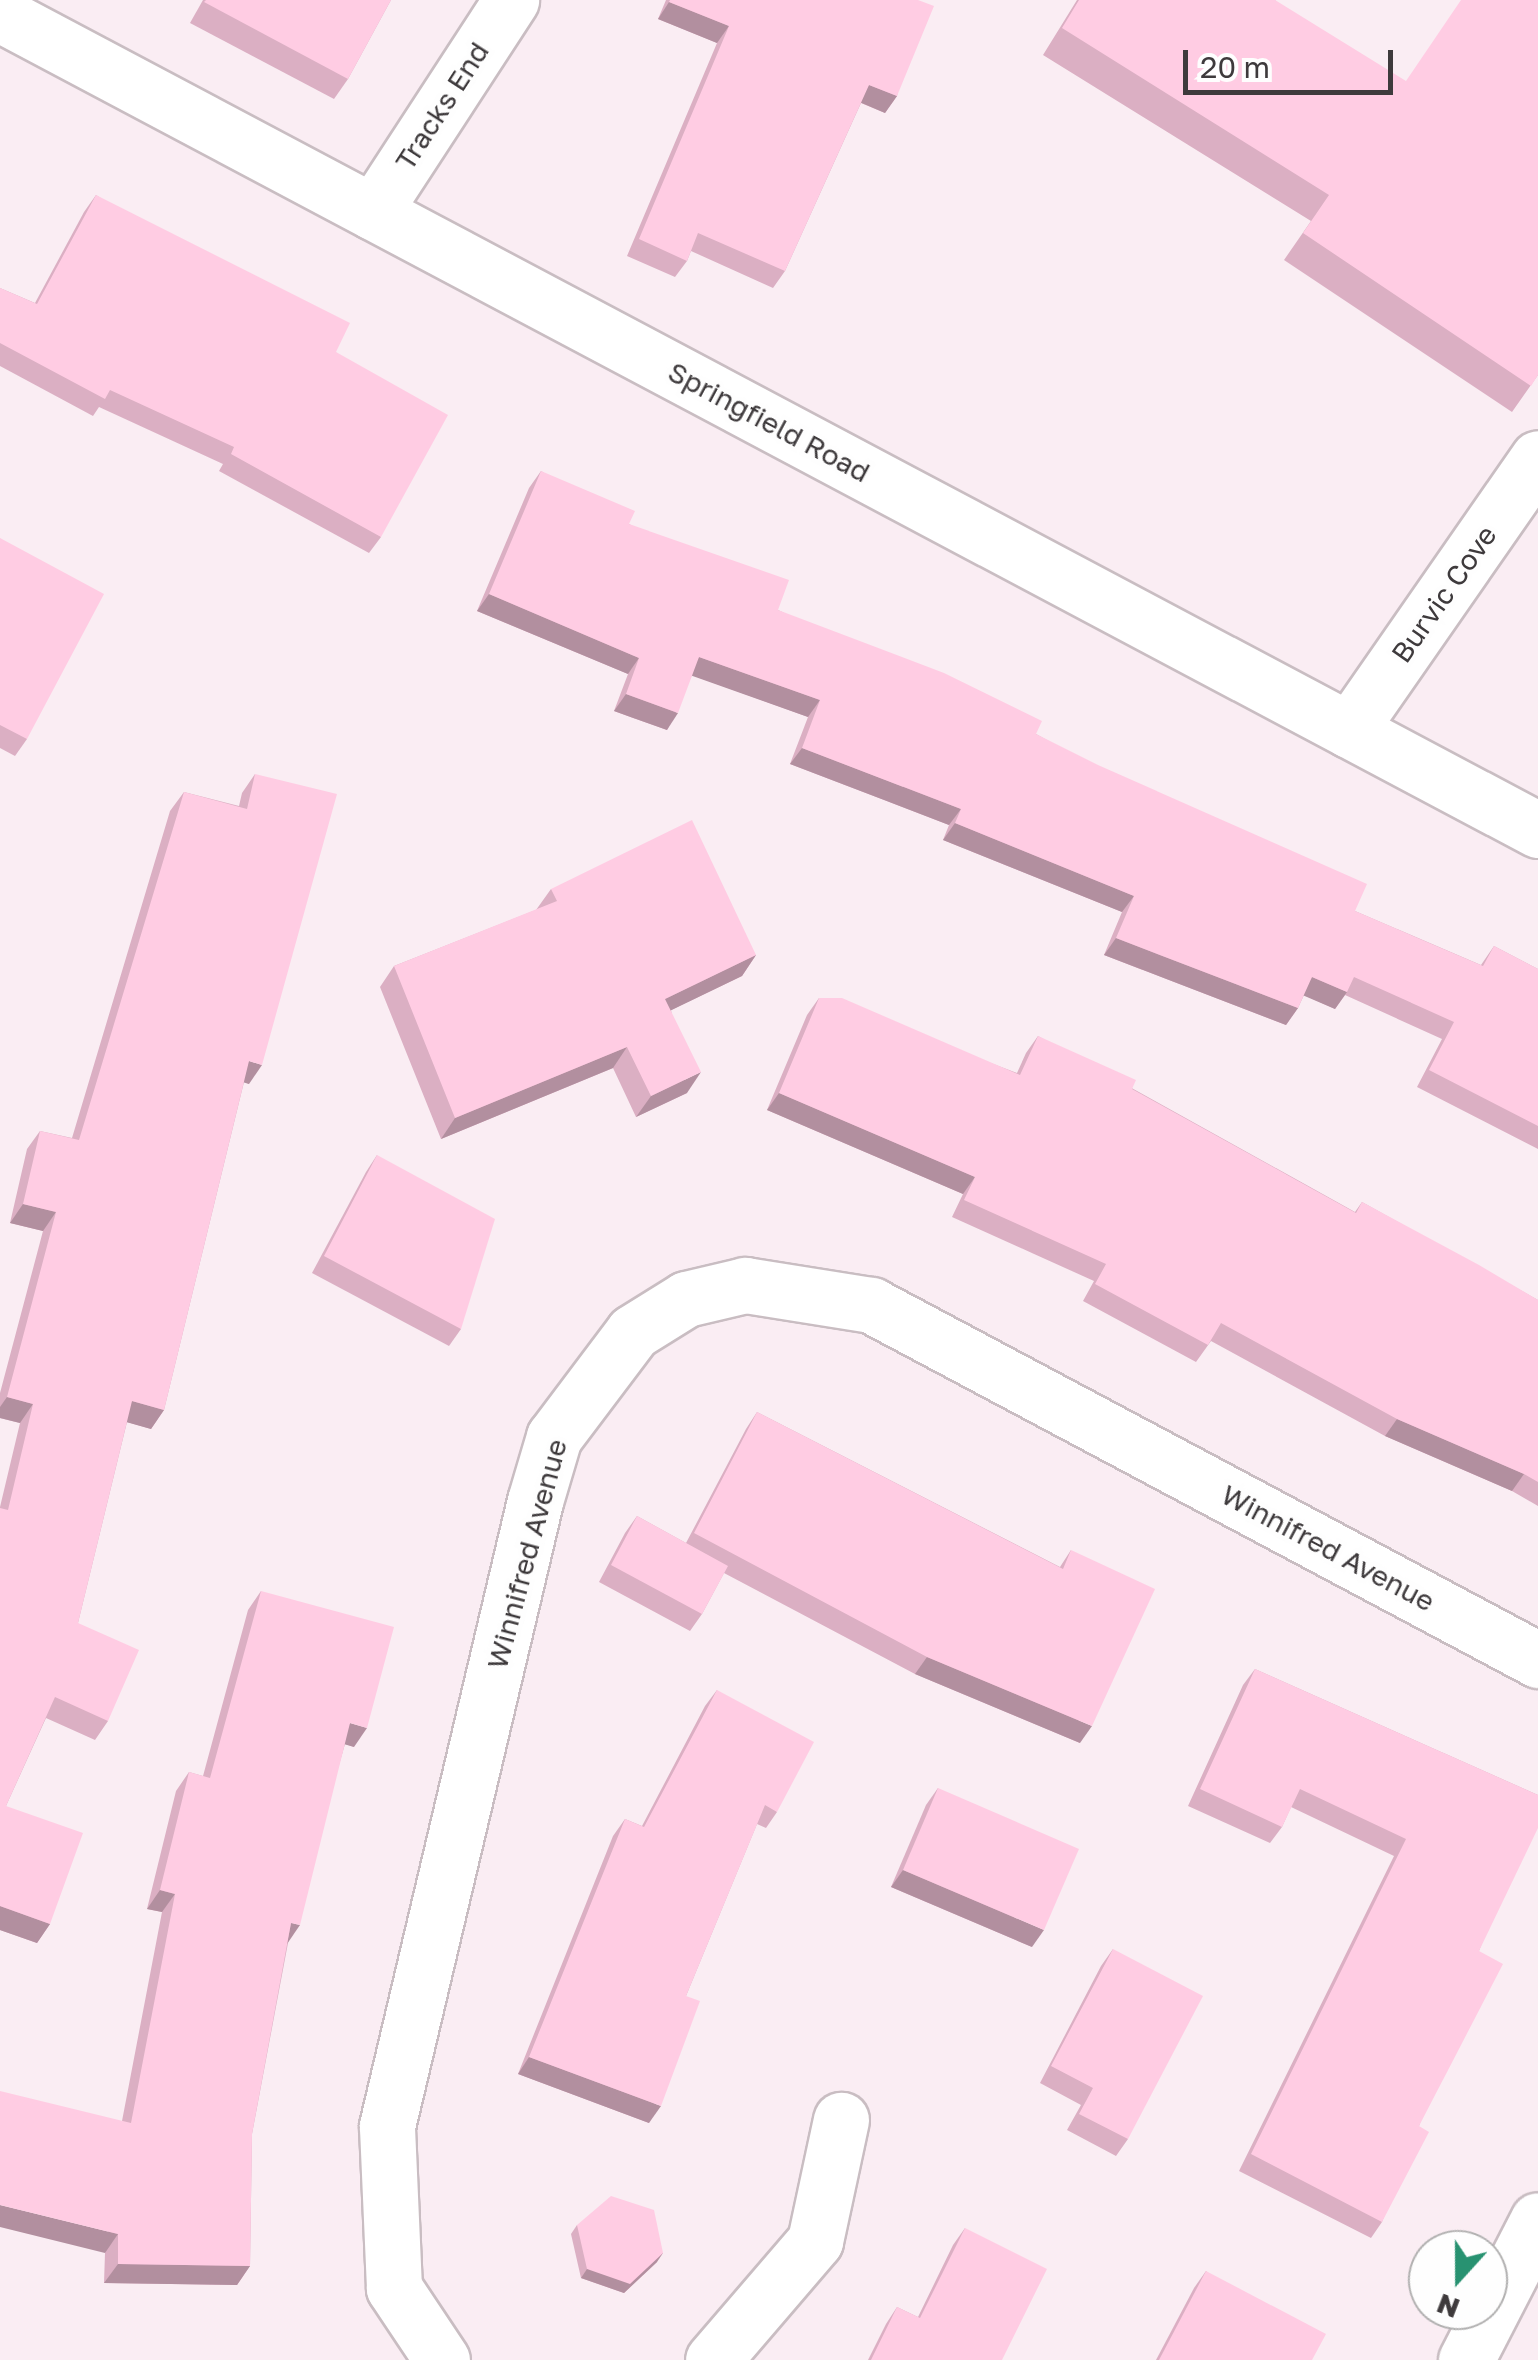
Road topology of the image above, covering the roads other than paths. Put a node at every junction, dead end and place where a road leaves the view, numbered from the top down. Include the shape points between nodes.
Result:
1 (511, 0) edge
2 (0, 14) edge
3 (373, 212) junction
4 (1538, 458) edge
5 (1349, 730) junction
6 (1538, 830) edge
7 (1538, 1660) edge
8 (840, 2120) dead end
9 (1538, 2220) edge
10 (442, 2360) edge
11 (713, 2360) edge
12 (1466, 2360) edge

1 - 3 street, Tracks End
2 - 3 street, Springfield Road
3 - 5 street, Springfield Road
4 - 5 street, Burvic Cove
5 - 6 street, Springfield Road
7 - 10 street, Winnifred Avenue via 871,1305 745,1285 686,1299 634,1332 554,1437 534,1501 387,2126 394,2288
8 - 11 street via 814,2241
9 - 12 street

